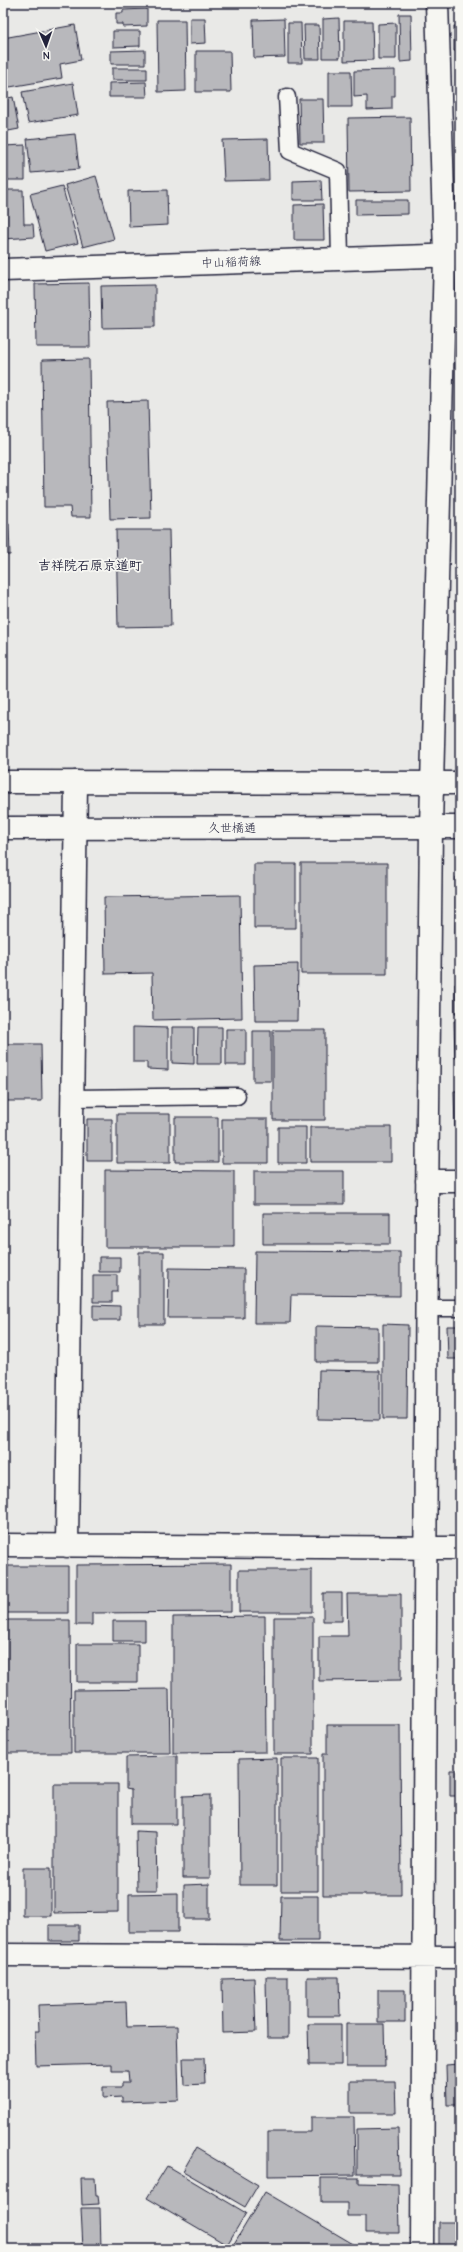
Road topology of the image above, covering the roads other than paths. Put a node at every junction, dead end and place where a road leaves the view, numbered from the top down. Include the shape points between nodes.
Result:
1 (437, 3) edge
2 (287, 97) dead end
3 (452, 255) edge
4 (340, 258) junction
5 (3, 270) edge
6 (3, 782) edge
7 (76, 782) junction
8 (433, 783) junction
9 (460, 783) edge
10 (431, 827) junction
11 (460, 827) edge
12 (3, 828) edge
13 (74, 828) junction
14 (238, 1096) dead end
15 (73, 1098) junction
16 (427, 1181) junction
17 (460, 1181) edge
18 (426, 1308) junction
19 (460, 1308) edge
20 (3, 1545) edge
21 (67, 1546) junction
22 (460, 1548) edge
23 (425, 1549) junction
24 (3, 1955) edge
25 (424, 1957) junction
26 (460, 1957) edge
27 (422, 2249) edge

1 - 3 street
2 - 4 lane via 290,151 338,171
3 - 4 street, 中山稲荷線
3 - 8 street
4 - 5 street, 中山稲荷線
6 - 7 street
7 - 8 street
7 - 13 street
8 - 9 street
8 - 10 street
10 - 11 street, 久世橋通
10 - 13 street, 久世橋通
10 - 16 street
12 - 13 street, 久世橋通
13 - 15 street
14 - 15 lane
15 - 21 street
16 - 17 street
16 - 18 street
18 - 19 lane
18 - 23 street
20 - 21 street
21 - 23 street
22 - 23 street
23 - 25 street
24 - 25 street
25 - 26 street
25 - 27 street

